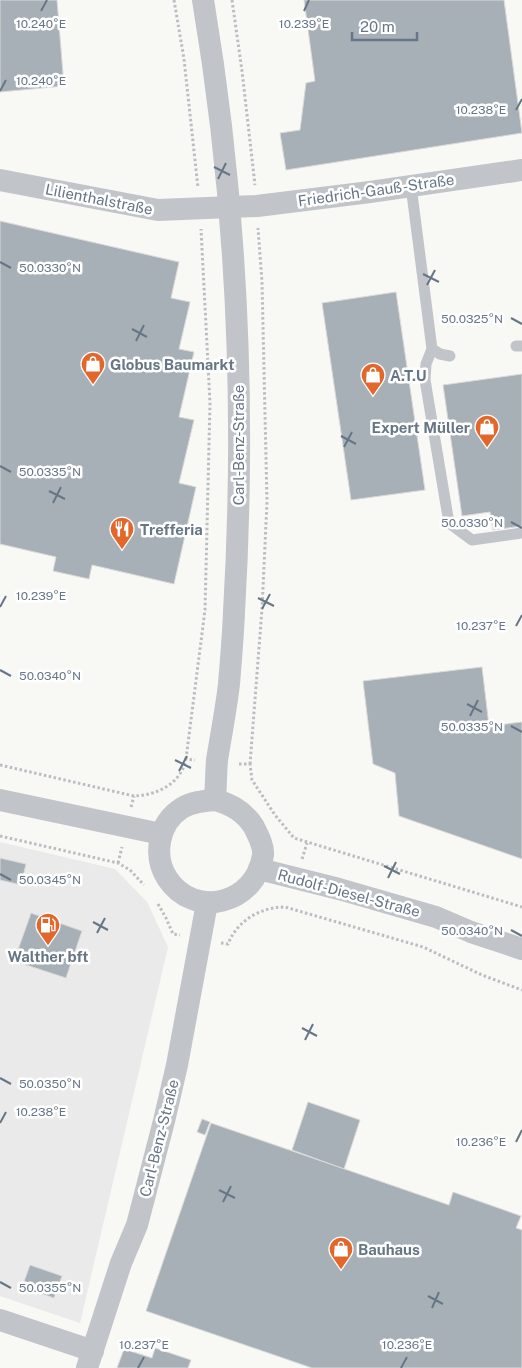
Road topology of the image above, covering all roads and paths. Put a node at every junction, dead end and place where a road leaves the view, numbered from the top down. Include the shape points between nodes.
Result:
1 (174, 0) edge
2 (203, 0) edge
3 (522, 170) edge
4 (0, 180) edge
5 (411, 186) junction
6 (229, 207) junction
7 (200, 209) junction
8 (432, 350) junction
9 (450, 356) dead end
10 (522, 533) edge
11 (186, 759) junction
12 (217, 762) junction
13 (0, 765) edge
14 (0, 800) edge
15 (215, 800) junction
16 (161, 834) junction
17 (0, 836) edge
18 (259, 869) junction
19 (146, 886) dead end
20 (157, 902) dead end
21 (207, 903) junction
22 (522, 908) edge
23 (201, 939) junction
24 (522, 949) edge
25 (522, 990) edge
26 (0, 1320) edge
27 (90, 1359) edge

1 - 7 path via 184,58
2 - 6 street, Carl-Benz-Straße via 216,76
3 - 5 street, Friedrich-Gauß-Straße
4 - 7 street, Lilienthalstraße via 158,210
5 - 6 street, Friedrich-Gauß-Straße
5 - 8 lane
6 - 7 street, Lilienthalstraße
6 - 12 street, Carl-Benz-Straße via 238,346 237,551 229,686
7 - 11 path via 210,403 205,610
8 - 9 lane
8 - 10 lane via 426,364 425,380 449,523 472,540
11 - 12 path
11 - 13 path via 184,770 176,780 149,795 134,796
12 - 15 street, Carl-Benz-Straße
12 - 22 path via 250,764 252,780 294,838
14 - 16 street
15 - 16 street via 182,808
15 - 18 street, Rudolf-Diesel-Straße via 230,804 249,818 263,854
16 - 21 street via 158,855 162,870 173,887 190,899
17 - 19 path via 118,862
18 - 21 street, Rudolf-Diesel-Straße via 247,887 235,896
18 - 24 street, Rudolf-Diesel-Straße via 436,917
20 - 23 path via 173,934
21 - 23 street, Carl-Benz-Straße
23 - 25 path via 228,944 232,934 252,915 266,909 285,907 423,947
23 - 27 street, Carl-Benz-Straße via 177,1065 137,1225 121,1263
26 - 27 street

